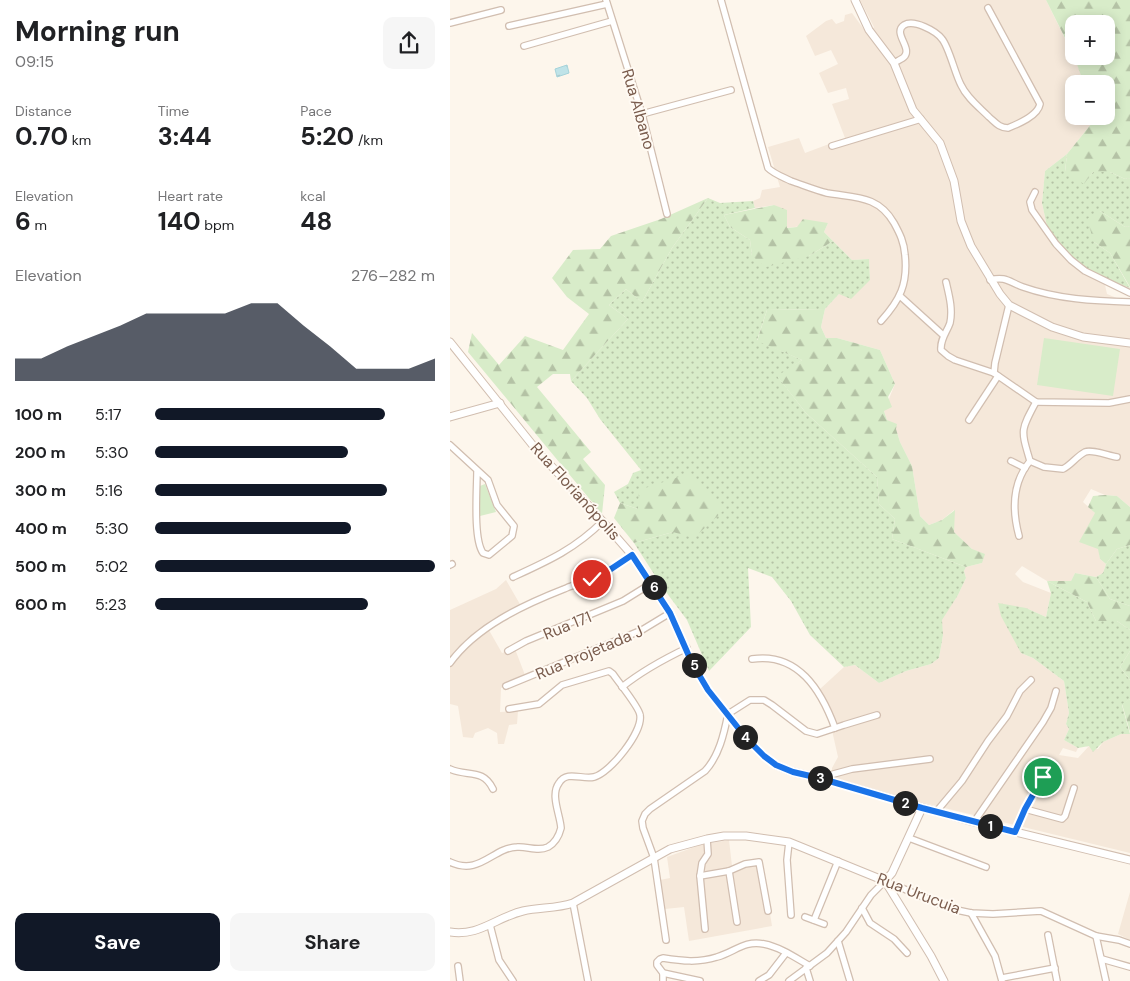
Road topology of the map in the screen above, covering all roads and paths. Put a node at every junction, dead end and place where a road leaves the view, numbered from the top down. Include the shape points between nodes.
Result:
1 (721, 0) edge
2 (855, 0) edge
3 (606, 2) edge
4 (988, 8) dead end
5 (500, 10) dead end
6 (612, 21) junction
7 (450, 23) edge
8 (509, 26) dead end
9 (524, 46) dead end
10 (894, 63) junction
11 (730, 90) dead end
12 (642, 114) junction
13 (921, 119) junction
14 (832, 146) dead end
15 (1035, 192) dead end
16 (667, 214) dead end
17 (990, 280) junction
18 (946, 282) dead end
19 (1130, 294) edge
20 (900, 296) junction
21 (1130, 302) edge
22 (1009, 305) junction
23 (881, 321) dead end
24 (944, 334) junction
25 (450, 342) edge
26 (1130, 343) edge
27 (996, 375) junction
28 (1130, 399) edge
29 (1036, 402) junction
30 (500, 403) junction
31 (450, 417) edge
32 (969, 420) dead end
33 (450, 445) edge
34 (1117, 457) dead end
35 (1011, 461) dead end
36 (1030, 461) junction
37 (1025, 468) junction
38 (478, 471) junction
39 (603, 521) junction
40 (1019, 536) dead end
41 (632, 555) junction
42 (513, 577) dead end
43 (652, 583) junction
44 (670, 613) junction
45 (687, 648) junction
46 (508, 651) dead end
47 (752, 659) dead end
48 (451, 661) edge
49 (1031, 680) dead end
50 (506, 686) dead end
51 (622, 687) junction
52 (1056, 691) dead end
53 (509, 709) dead end
54 (728, 714) junction
55 (877, 715) dead end
56 (835, 728) junction
57 (930, 759) dead end
58 (1052, 765) dead end
59 (450, 769) edge
60 (819, 778) junction
61 (1074, 788) dead end
62 (492, 789) dead end
63 (922, 808) junction
64 (1025, 809) junction
65 (936, 812) junction
66 (974, 822) junction
67 (1015, 832) junction
68 (909, 838) junction
69 (707, 839) junction
70 (789, 842) junction
71 (654, 858) junction
72 (1130, 860) edge
73 (838, 861) junction
74 (450, 862) edge
75 (986, 867) dead end
76 (729, 871) junction
77 (700, 876) junction
78 (885, 881) junction
79 (573, 903) junction
80 (862, 908) junction
81 (768, 911) dead end
82 (970, 913) junction
83 (790, 915) dead end
84 (805, 917) dead end
85 (814, 920) junction
86 (737, 922) dead end
87 (824, 924) dead end
88 (490, 925) junction
89 (705, 929) dead end
90 (450, 932) edge
91 (1048, 935) dead end
92 (1096, 936) junction
93 (666, 940) dead end
94 (838, 941) junction
95 (1130, 944) edge
96 (786, 953) junction
97 (907, 953) dead end
98 (1102, 960) junction
99 (458, 966) dead end
100 (1130, 966) edge
101 (808, 967) junction
102 (1055, 968) junction
103 (663, 972) junction
104 (1002, 980) edge
105 (460, 981) edge
106 (513, 981) edge
107 (588, 981) edge
108 (663, 981) edge
109 (700, 981) edge
110 (759, 981) edge
111 (789, 981) edge
112 (810, 981) edge
113 (850, 981) edge
114 (944, 981) edge
115 (1058, 981) edge
116 (1106, 981) edge

1 - 20 street via 768,168 810,188 859,197 881,206 904,242 906,261
2 - 10 street via 870,30
3 - 6 street, Rua Albano
3 - 8 street, Rua Albano
4 - 10 street via 1040,104 1037,112 1022,122 1008,128 998,125 966,94 946,44 923,26 904,25 900,34 906,54
5 - 7 street
6 - 9 street
6 - 12 street, Rua Albano
10 - 13 street via 908,102
11 - 12 street
12 - 16 street, Rua Albano
13 - 14 street
13 - 17 street via 940,143 954,181 962,221
15 - 19 street via 1030,202 1032,210 1063,253 1085,271
17 - 21 street via 1005,278 1046,294
17 - 22 street
18 - 24 street via 951,308 950,323
20 - 23 street
20 - 24 street
22 - 26 street via 1052,327 1083,337
22 - 27 street via 996,356
24 - 27 street via 941,346 944,353
25 - 30 street, Rua Florianópolis
27 - 29 street
27 - 32 street
28 - 29 street via 1109,403
29 - 36 street via 1023,428
30 - 31 street
30 - 39 street, Rua Florianópolis via 539,453
33 - 38 street
34 - 36 street via 1085,452 1063,469 1044,467
35 - 37 street
36 - 37 street
37 - 40 street via 1014,507
38 - 38 street via 480,548 483,554 489,555 512,536 514,526 497,505 488,480
39 - 41 street, Rua Florianópolis
39 - 42 street via 570,549
41 - 43 street, Rua Florianópolis
41 - 48 street via 592,579 563,589 501,619 476,634
43 - 44 street, Rua Florianópolis
43 - 46 street, Rua 171 via 623,601
44 - 45 street, Rua Florianópolis
44 - 50 street, Rua Projetada J via 642,630
45 - 51 street
45 - 54 street, Rua Florianópolis via 708,690
47 - 56 street via 774,659 791,665 804,675 820,695
49 - 65 street via 1020,691 1007,716
51 - 53 street via 613,674 605,671 562,686 539,704
51 - 74 street via 638,710 638,730 632,742 601,775 586,778 568,776 560,780 556,792 560,833 554,842 540,849 510,848 475,865 461,866
52 - 66 street via 1043,722
54 - 56 street via 750,700 758,699 772,705 812,734
54 - 60 street, Rua Florianópolis via 747,739 776,765
54 - 71 street via 712,764 645,814 643,828
55 - 56 street
57 - 60 street via 852,769
58 - 64 street
59 - 62 street via 482,776
60 - 63 street, Rua Florianópolis
61 - 64 street via 1062,819
63 - 65 street, Rua Florianópolis
63 - 68 street
64 - 67 street
65 - 66 street, Rua Florianópolis
66 - 67 street, Rua Florianópolis
67 - 72 street, Rua Florianópolis
68 - 75 street
68 - 78 street
69 - 70 street, Rua Urucuia via 746,836
69 - 71 street, Rua Urucuia via 670,849
69 - 77 street via 708,854 702,863
70 - 73 street, Rua Urucuia
70 - 83 street
71 - 79 street, Rua Urucuia
71 - 93 street
73 - 78 street, Rua Urucuia
73 - 85 street
76 - 77 street
76 - 81 street via 745,864 759,863
76 - 86 street
77 - 89 street
78 - 80 street
78 - 82 street, Rua Urucuia via 952,909
78 - 114 street
79 - 88 street, Rua Urucuia via 560,908 525,910
79 - 107 street
80 - 94 street
80 - 97 street via 870,923 894,939
82 - 92 street, Rua Urucuia via 1041,910
82 - 104 street via 995,956
84 - 85 street
85 - 87 street
88 - 90 street, Rua Urucuia via 470,932
88 - 106 street via 499,960
91 - 102 street
92 - 95 street, Rua Urucuia
92 - 98 street
94 - 101 street via 820,960
94 - 113 street
96 - 101 street
96 - 103 street via 764,944 746,944 700,961 660,958 657,965
96 - 110 street via 769,975
98 - 100 street
98 - 116 street
99 - 105 street
101 - 111 street
101 - 112 street
102 - 104 street
102 - 115 street
103 - 108 street
103 - 109 street

